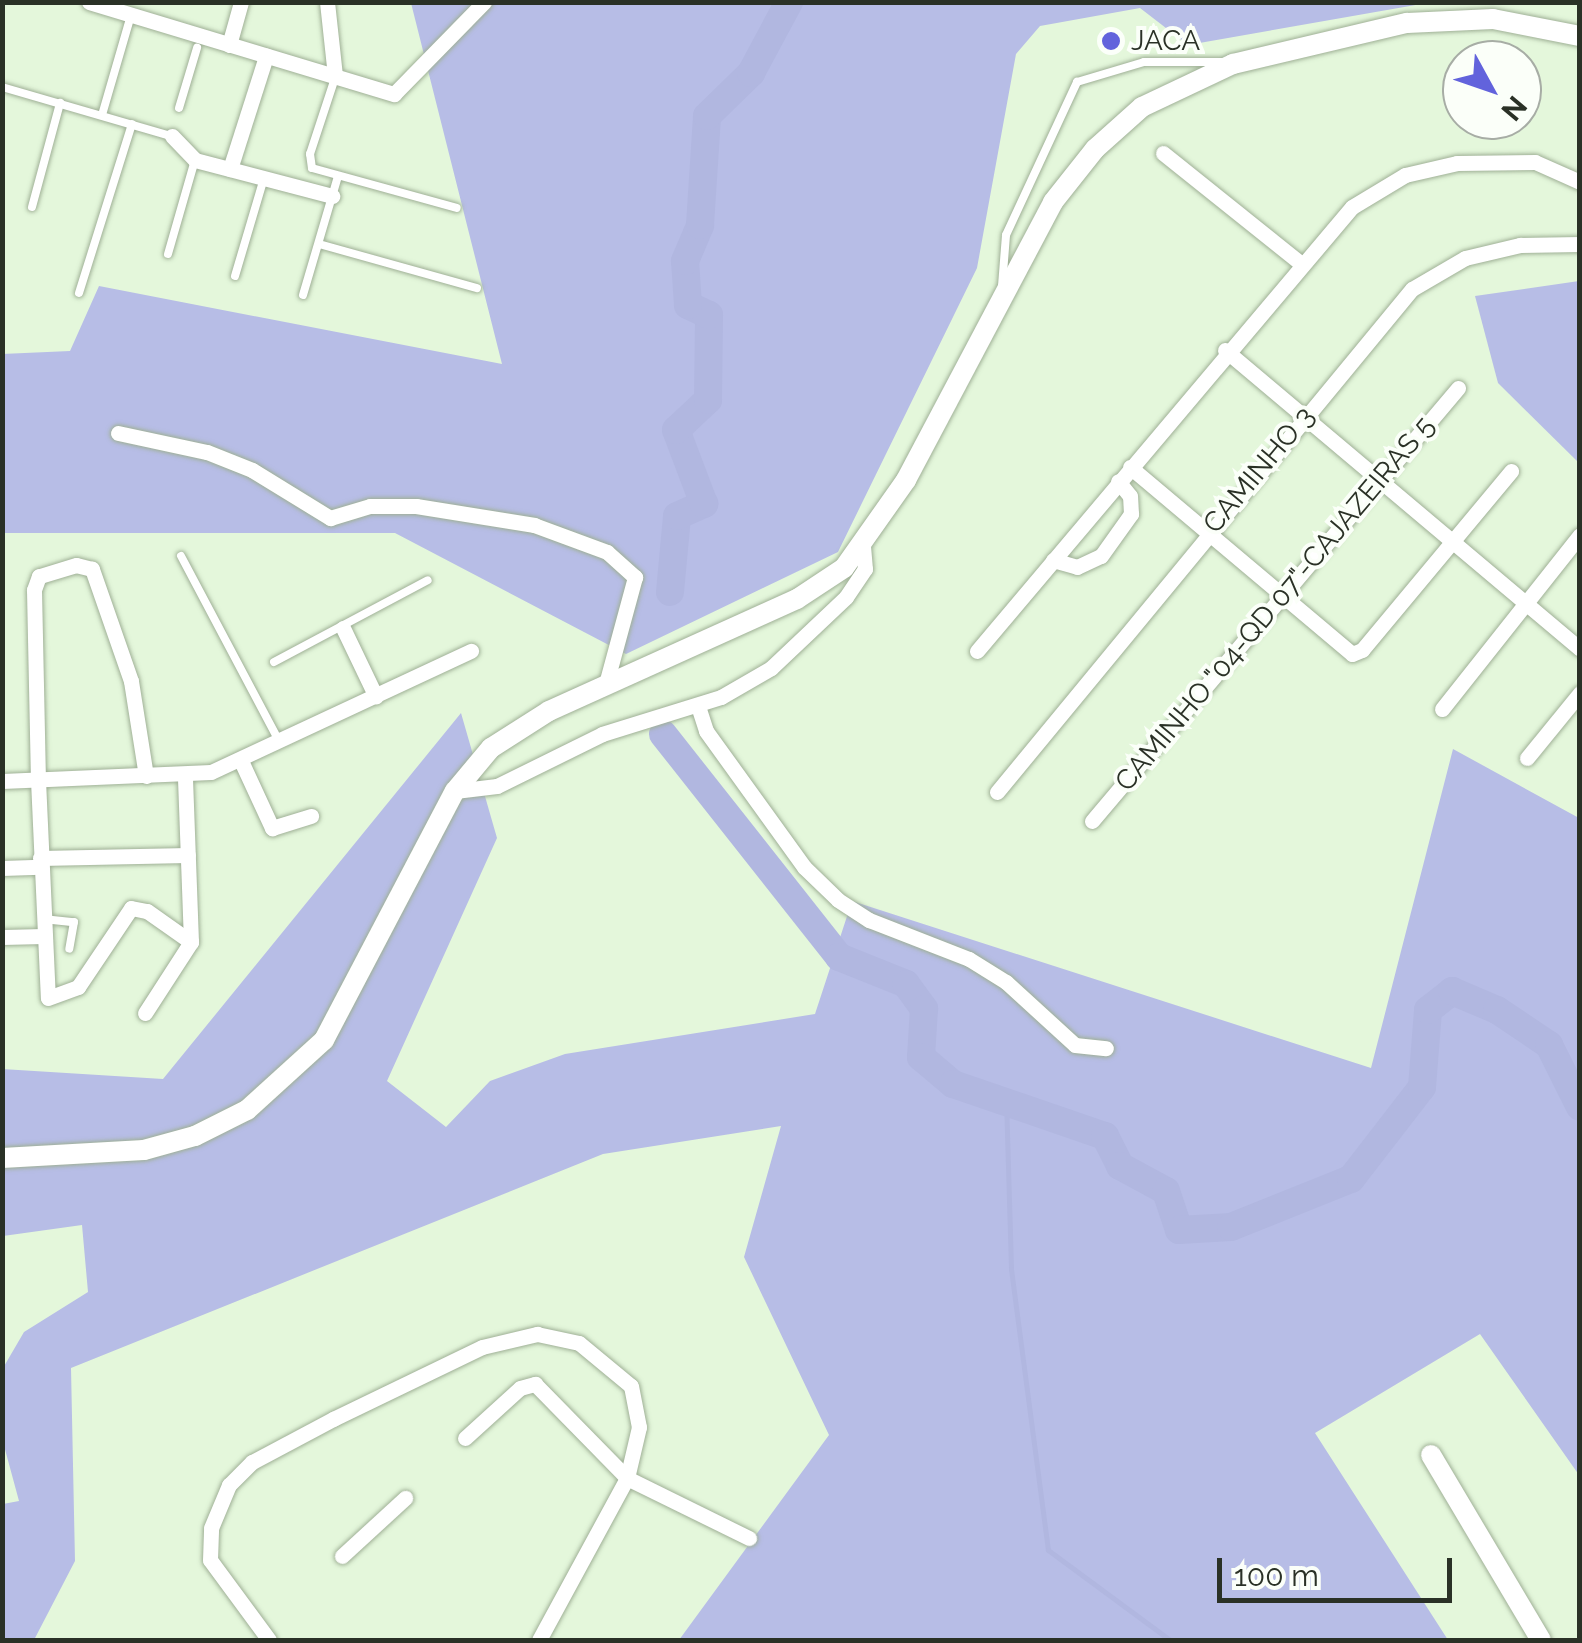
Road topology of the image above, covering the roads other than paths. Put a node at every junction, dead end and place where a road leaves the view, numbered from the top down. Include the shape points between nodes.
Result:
1 (89, 2) edge
2 (241, 2) edge
3 (327, 2) edge
4 (484, 2) edge
5 (131, 15) junction
6 (1580, 36) edge
7 (199, 42) junction
8 (229, 45) junction
9 (266, 56) junction
10 (1232, 64) junction
11 (335, 76) junction
12 (2, 87) edge
13 (60, 103) junction
14 (179, 108) dead end
15 (102, 115) junction
16 (132, 124) junction
17 (172, 136) joint
18 (1163, 152) dead end
19 (195, 160) junction
20 (230, 169) junction
21 (338, 176) junction
22 (264, 178) junction
23 (1578, 180) edge
24 (332, 196) junction
25 (32, 207) dead end
26 (457, 208) dead end
27 (319, 244) junction
28 (1580, 244) edge
29 (168, 254) dead end
30 (1298, 262) junction
31 (234, 276) dead end
32 (477, 288) dead end
33 (1002, 290) junction
34 (79, 294) dead end
35 (303, 295) dead end
36 (1226, 350) junction
37 (1458, 388) dead end
38 (1303, 418) junction
39 (118, 433) dead end
40 (1130, 467) junction
41 (1512, 472) dead end
42 (1118, 481) junction
43 (1380, 482) junction
44 (1207, 533) junction
45 (1580, 535) edge
46 (1452, 542) junction
47 (863, 547) junction
48 (182, 556) dead end
49 (1053, 560) junction
50 (428, 580) dead end
51 (1282, 596) junction
52 (1526, 604) junction
53 (343, 628) junction
54 (1580, 649) edge
55 (977, 650) dead end
56 (471, 651) dead end
57 (274, 662) dead end
58 (606, 684) junction
59 (1580, 692) edge
60 (376, 696) junction
61 (698, 706) junction
62 (1442, 708) dead end
63 (281, 745) junction
64 (1527, 758) dead end
65 (242, 763) junction
66 (146, 776) junction
67 (185, 776) junction
68 (38, 780) junction
69 (2, 781) edge
70 (455, 791) junction
71 (996, 792) dead end
72 (310, 816) dead end
73 (1092, 820) dead end
74 (188, 855) junction
75 (40, 862) junction
76 (2, 868) edge
77 (43, 928) junction
78 (2, 937) edge
79 (191, 942) junction
80 (69, 949) dead end
81 (146, 1013) dead end
82 (1106, 1048) dead end
83 (2, 1158) edge
84 (465, 1438) dead end
85 (1431, 1454) dead end
86 (627, 1478) junction
87 (405, 1498) dead end
88 (749, 1538) dead end
89 (342, 1556) dead end
90 (269, 1640) edge
91 (538, 1640) edge
92 (1541, 1640) edge

1 - 5 street
2 - 8 street
3 - 11 street
4 - 11 street via 397,92
5 - 7 street
5 - 15 lane
6 - 10 main road via 1492,19 1407,23
7 - 8 street
7 - 14 lane
8 - 9 street
9 - 11 street
9 - 20 street
10 - 33 main road via 1170,90 1119,124 1053,202
10 - 33 lane via 1170,58 1109,68 1076,82 1006,235
11 - 21 lane via 309,162
12 - 13 lane
13 - 15 lane
13 - 25 lane
15 - 16 lane
16 - 17 lane
16 - 34 lane
17 - 19 street
18 - 30 street
19 - 20 street
19 - 29 lane
20 - 22 street
21 - 24 lane
21 - 26 lane
22 - 24 street
22 - 31 lane
23 - 30 street via 1512,159 1405,175 1352,207
24 - 27 lane
27 - 32 lane
27 - 35 lane
28 - 38 street, CAMINHO 3 via 1520,245 1440,268 1412,290
30 - 36 street
33 - 47 main road via 906,480
36 - 38 street
36 - 40 street
37 - 43 street, CAMINHO "04-QD 07"-CAJAZEIRAS 5
38 - 43 street
38 - 44 street, CAMINHO 3
39 - 58 street via 252,470 330,518 370,506 416,506 534,525 607,552 634,577
40 - 42 street
40 - 44 street
41 - 46 street
42 - 49 street
42 - 49 street via 1132,505 1118,535 1086,566
43 - 46 street
43 - 51 street, CAMINHO "04-QD 07"-CAJAZEIRAS 5
44 - 51 street
44 - 71 street, CAMINHO 3
45 - 52 street
46 - 51 street via 1352,654
46 - 52 street
47 - 58 main road via 797,600
47 - 61 street via 865,570 817,629 770,668
48 - 63 lane
49 - 55 street
50 - 53 lane
51 - 73 street, CAMINHO "04-QD 07"-CAJAZEIRAS 5
52 - 54 street
52 - 62 street
53 - 57 lane
53 - 60 street
56 - 60 street
58 - 70 main road via 515,730
59 - 64 street
60 - 63 street
61 - 70 street via 602,734 497,786
61 - 82 street via 706,732 828,891 869,920 969,958 1075,1045
63 - 65 street
65 - 67 street
65 - 72 street via 272,828
66 - 67 street
66 - 68 street
66 - 68 street via 131,680 92,568 85,564 44,574 34,590
67 - 74 street
68 - 69 street
68 - 75 street
70 - 83 main road via 334,1025 266,1095 170,1144 112,1155
74 - 75 street
74 - 79 street
75 - 76 street
75 - 77 street
77 - 78 street
77 - 79 street via 45,993 53,997 78,987 132,908 146,910
77 - 80 lane via 74,922
79 - 81 street
84 - 86 street via 520,1388 535,1384
85 - 92 main road
86 - 88 street
86 - 90 street via 639,1427 631,1386 578,1344 551,1335 482,1347 252,1462 228,1486 214,1515 210,1560
86 - 91 street
87 - 89 street

